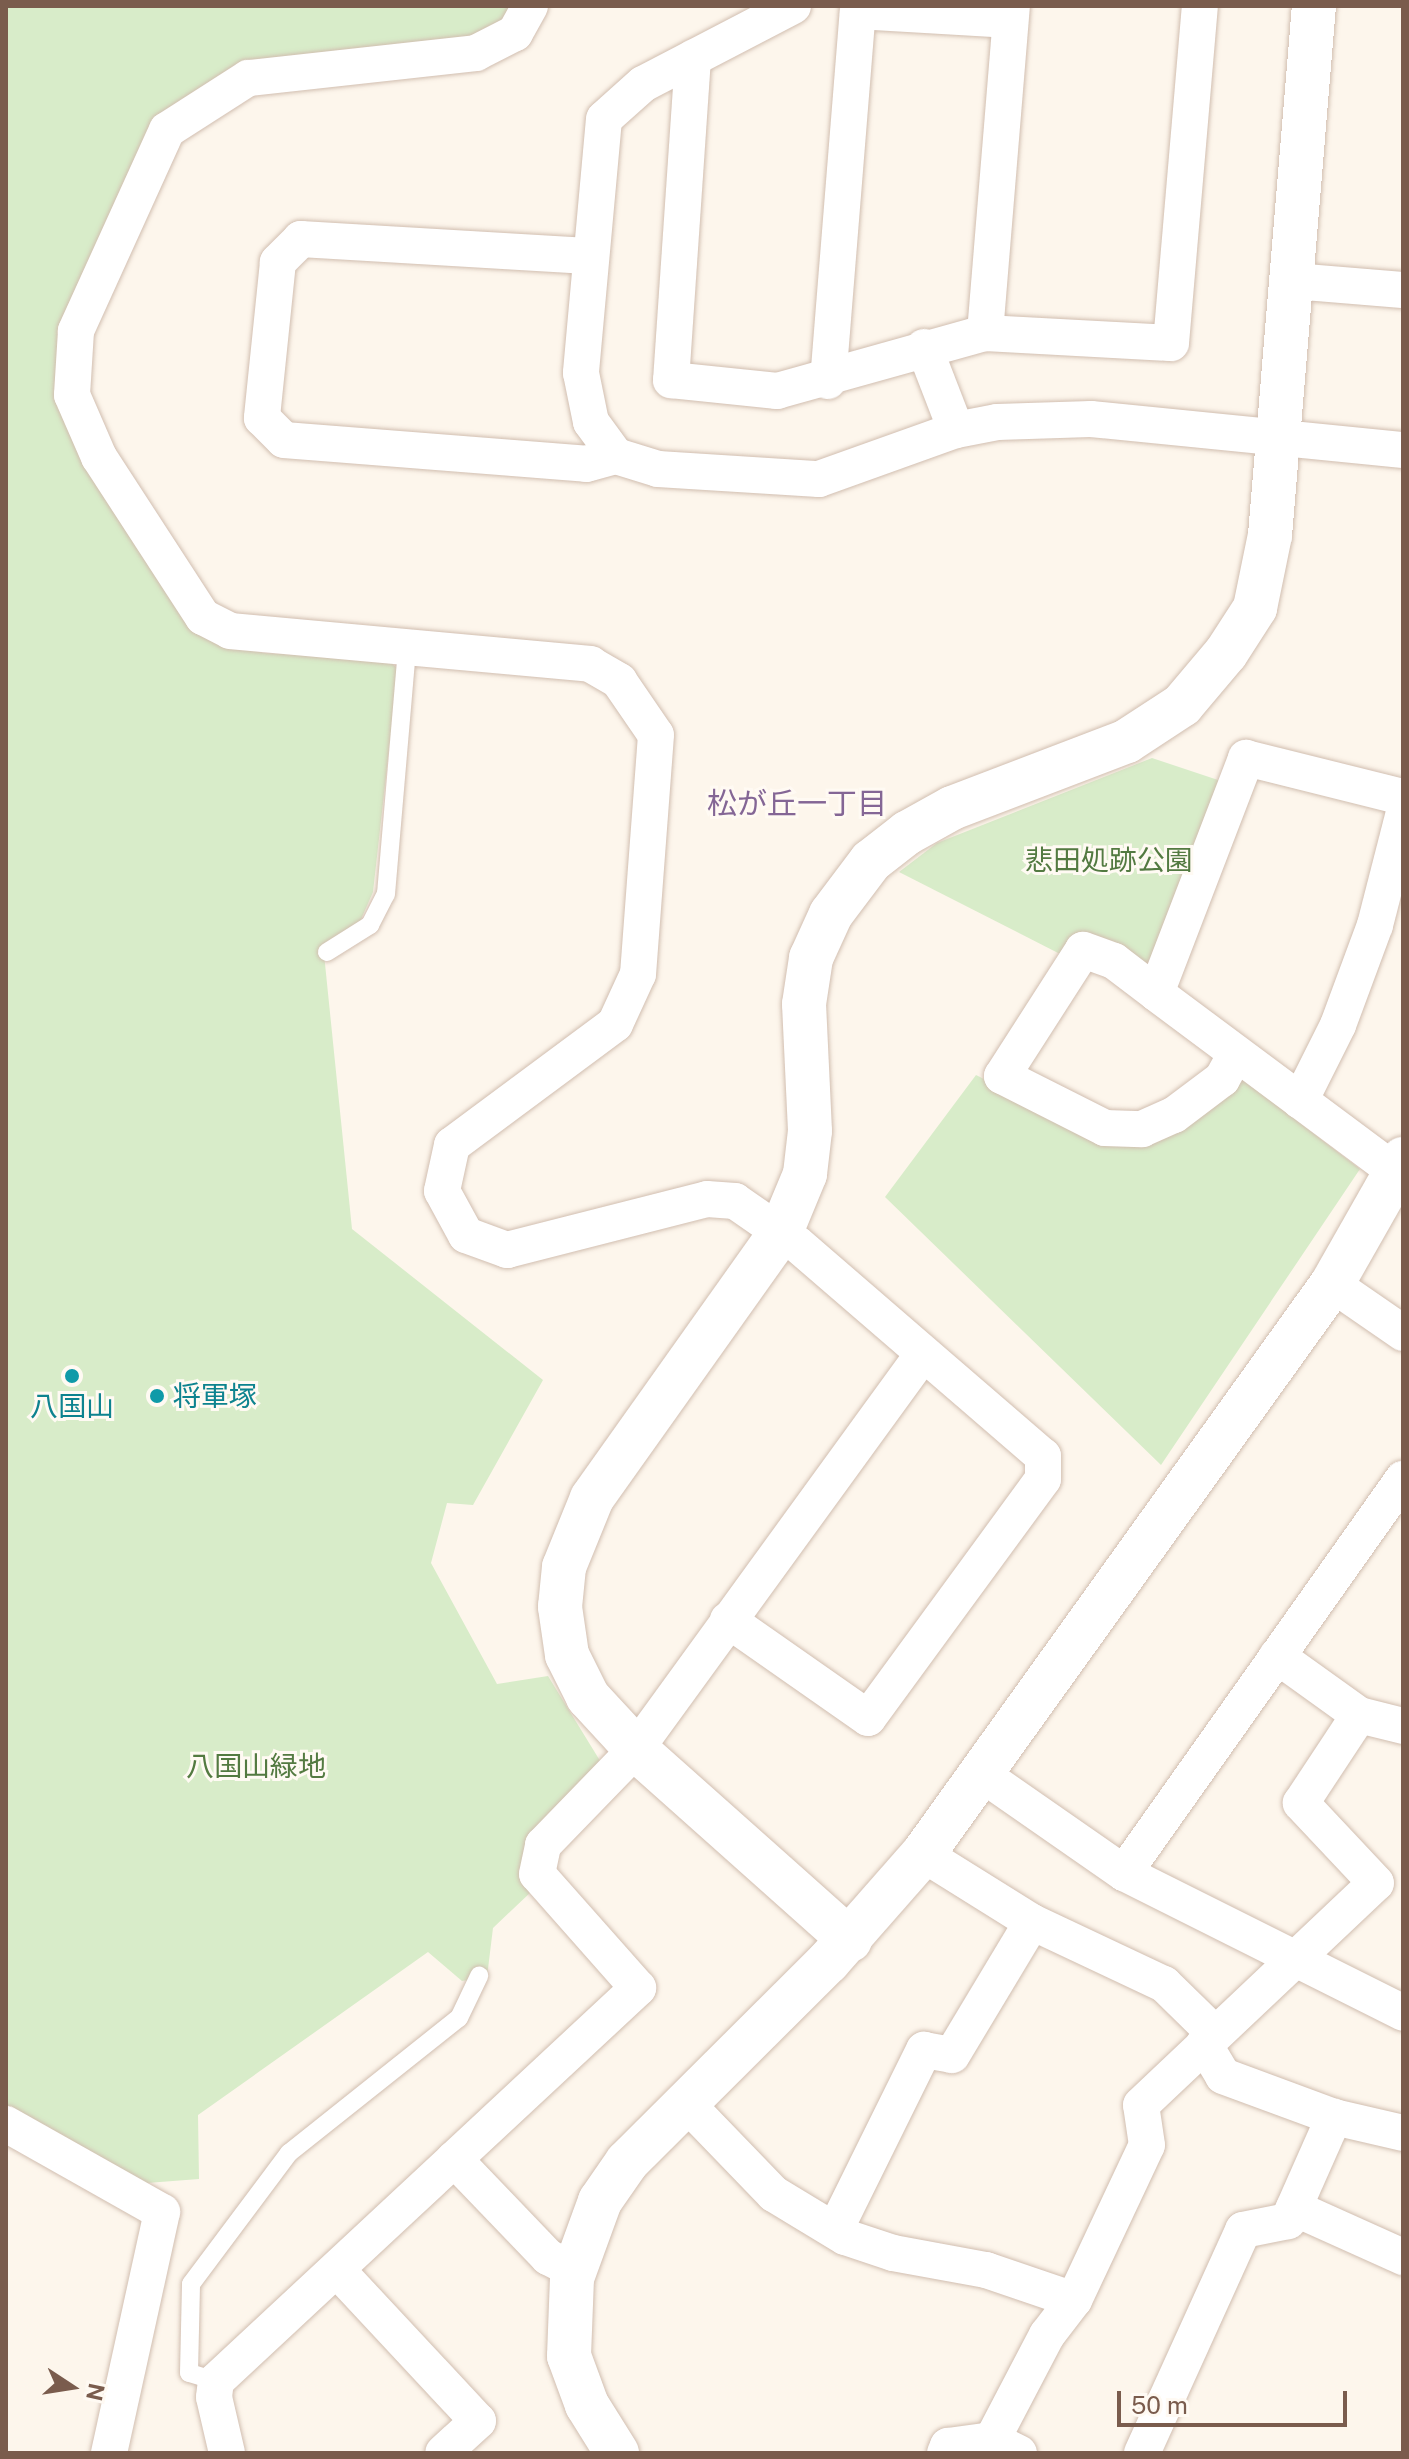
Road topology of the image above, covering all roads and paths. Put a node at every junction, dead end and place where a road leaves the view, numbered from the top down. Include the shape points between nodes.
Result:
1 (530, 6) edge
2 (793, 6) edge
3 (1200, 6) edge
4 (1314, 6) edge
5 (1011, 13) edge
6 (693, 58) junction
7 (588, 256) junction
8 (1293, 281) junction
9 (1403, 290) edge
10 (985, 333) junction
11 (924, 347) junction
12 (828, 381) junction
13 (956, 430) junction
14 (1278, 438) junction
15 (1403, 450) edge
16 (616, 456) junction
17 (407, 647) junction
18 (1403, 797) edge
19 (1403, 816) edge
20 (327, 952) dead end
21 (1156, 993) junction
22 (1235, 1056) junction
23 (1300, 1101) junction
24 (1400, 1166) edge
25 (781, 1232) junction
26 (1332, 1284) junction
27 (1403, 1333) edge
28 (922, 1355) junction
29 (1403, 1479) edge
30 (728, 1620) junction
31 (1277, 1656) junction
32 (1359, 1715) junction
33 (1403, 1726) edge
34 (636, 1749) junction
35 (983, 1775) junction
36 (923, 1854) junction
37 (1124, 1873) junction
38 (1032, 1922) junction
39 (850, 1940) junction
40 (1293, 1960) junction
41 (479, 1976) dead end
42 (1403, 2013) edge
43 (1210, 2039) junction
44 (687, 2104) junction
45 (1334, 2117) junction
46 (6, 2124) edge
47 (1403, 2133) edge
48 (454, 2159) junction
49 (1294, 2208) junction
50 (836, 2228) junction
51 (1403, 2257) edge
52 (338, 2271) junction
53 (575, 2271) junction
54 (1074, 2300) junction
55 (216, 2381) junction
56 (1005, 2447) edge
57 (109, 2453) edge
58 (227, 2453) edge
59 (443, 2453) edge
60 (617, 2453) edge
61 (945, 2453) edge
62 (1142, 2453) edge

1 - 17 street via 515,33 476,53 248,78 167,130 76,331 72,395 99,457 203,617 230,631
2 - 6 street
3 - 10 street via 1171,343
4 - 8 street
5 - 10 street
5 - 12 street via 858,11
6 - 7 street via 643,84 604,119
6 - 12 street via 671,380 777,391
7 - 16 street via 581,373 591,422
7 - 16 street via 301,239 278,262 262,418 284,440 586,464
8 - 9 street
8 - 14 street
10 - 11 street
11 - 12 street
11 - 13 street
13 - 14 street via 997,422 1091,419
13 - 16 street via 819,479 658,469
14 - 15 street
14 - 25 street via 1270,535 1255,608 1182,705 1127,741 952,808 907,833 871,861 831,914 811,958 804,1004 810,1131 805,1174
17 - 20 lane via 386,894 370,925
17 - 25 street via 590,664 619,681 656,735 638,974 615,1024 452,1145 442,1191 466,1235 507,1250 707,1199 735,1201
18 - 21 street via 1246,758
19 - 23 street via 1375,925 1338,1025
21 - 22 street
21 - 22 street via 1114,961 1083,950 1002,1076 1105,1128 1142,1129 1174,1115 1222,1079
22 - 23 street
23 - 24 street
24 - 26 street
25 - 28 street
25 - 34 street via 592,1498 564,1567 560,1607 567,1655 588,1697
26 - 27 street
26 - 35 street
28 - 30 street
28 - 30 street via 1043,1456 1043,1479 868,1718
29 - 31 street
30 - 34 street
31 - 32 street
31 - 37 street
32 - 33 street
32 - 40 street via 1301,1803 1376,1883
34 - 39 street
34 - 48 street via 543,1845 537,1874 638,1988
35 - 36 street
35 - 37 street
36 - 38 street
36 - 39 street
37 - 40 street
38 - 43 street via 1164,1984
38 - 50 street via 952,2055 924,2050
39 - 44 street
40 - 42 street
40 - 43 street
41 - 55 lane via 459,2018 289,2153 191,2284 189,2373
43 - 45 street via 1223,2076
43 - 54 street via 1141,2105 1147,2145
44 - 50 street via 774,2194
44 - 53 street via 627,2162 600,2201
45 - 47 street
45 - 49 street
46 - 57 street via 162,2212
48 - 52 street
48 - 53 street via 548,2257
49 - 51 street
49 - 62 street via 1288,2221 1243,2230
50 - 54 street via 845,2237 893,2253 986,2270
52 - 55 street
52 - 59 street via 478,2421
53 - 60 street via 569,2356 587,2405
54 - 56 street via 1047,2335
55 - 58 street via 214,2397
56 - 61 street via 948,2446

